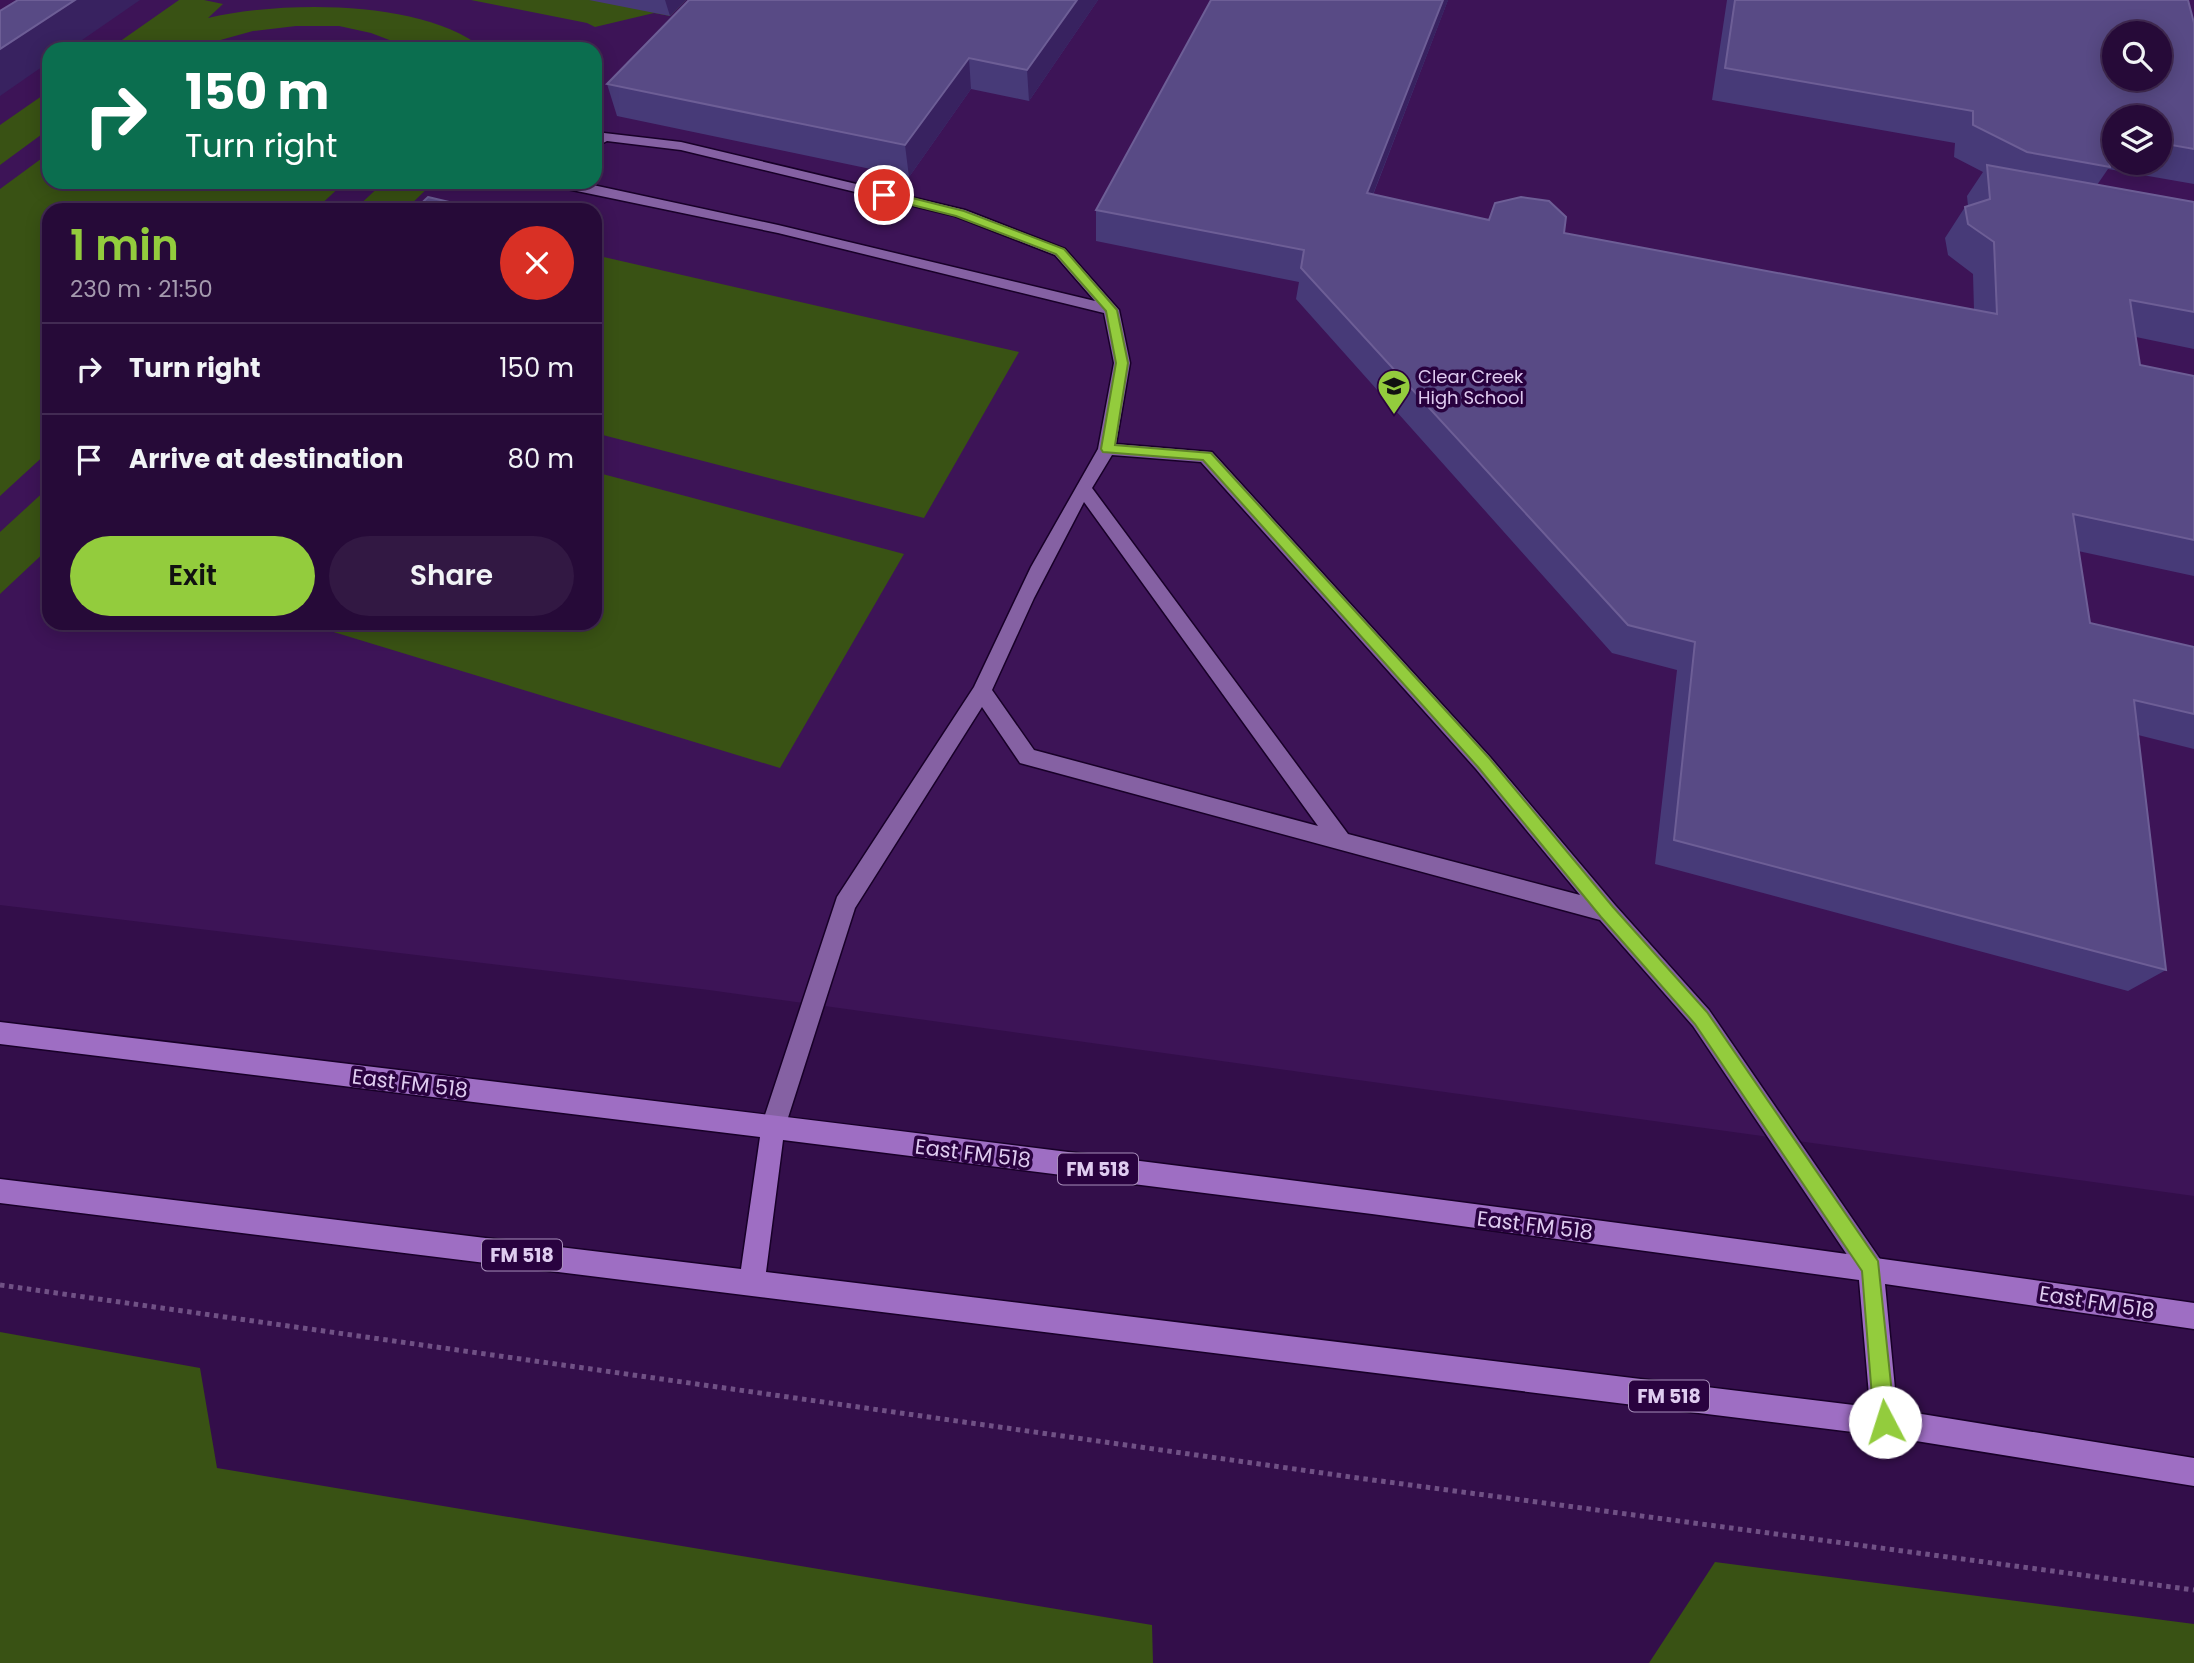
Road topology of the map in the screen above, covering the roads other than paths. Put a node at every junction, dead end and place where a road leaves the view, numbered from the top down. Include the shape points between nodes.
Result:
1 (602, 138) edge
2 (586, 189) edge
3 (1111, 310) junction
4 (1107, 449) junction
5 (1083, 488) junction
6 (982, 691) junction
7 (1342, 842) junction
8 (1607, 912) junction
9 (0, 1033) edge
10 (773, 1127) junction
11 (0, 1191) edge
12 (1871, 1268) junction
13 (752, 1283) junction
14 (2194, 1317) edge
15 (1885, 1422) junction
16 (2194, 1472) edge

1 - 3 lane via 681,146 960,213 1060,252
2 - 3 lane via 778,229
3 - 4 lane via 1122,363
4 - 5 lane
4 - 8 lane via 1206,456 1483,763
5 - 6 lane via 1016,613
5 - 7 lane
6 - 7 lane via 1027,757
6 - 10 lane via 845,904
7 - 8 lane
8 - 12 lane via 1701,1018
9 - 10 main road, East FM 518 / FM 518
10 - 12 main road, East FM 518 / FM 518
10 - 13 main road
11 - 13 main road, FM 518
12 - 14 main road, East FM 518 / FM 518
12 - 15 main road
13 - 15 main road, FM 518
15 - 16 main road, FM 518

